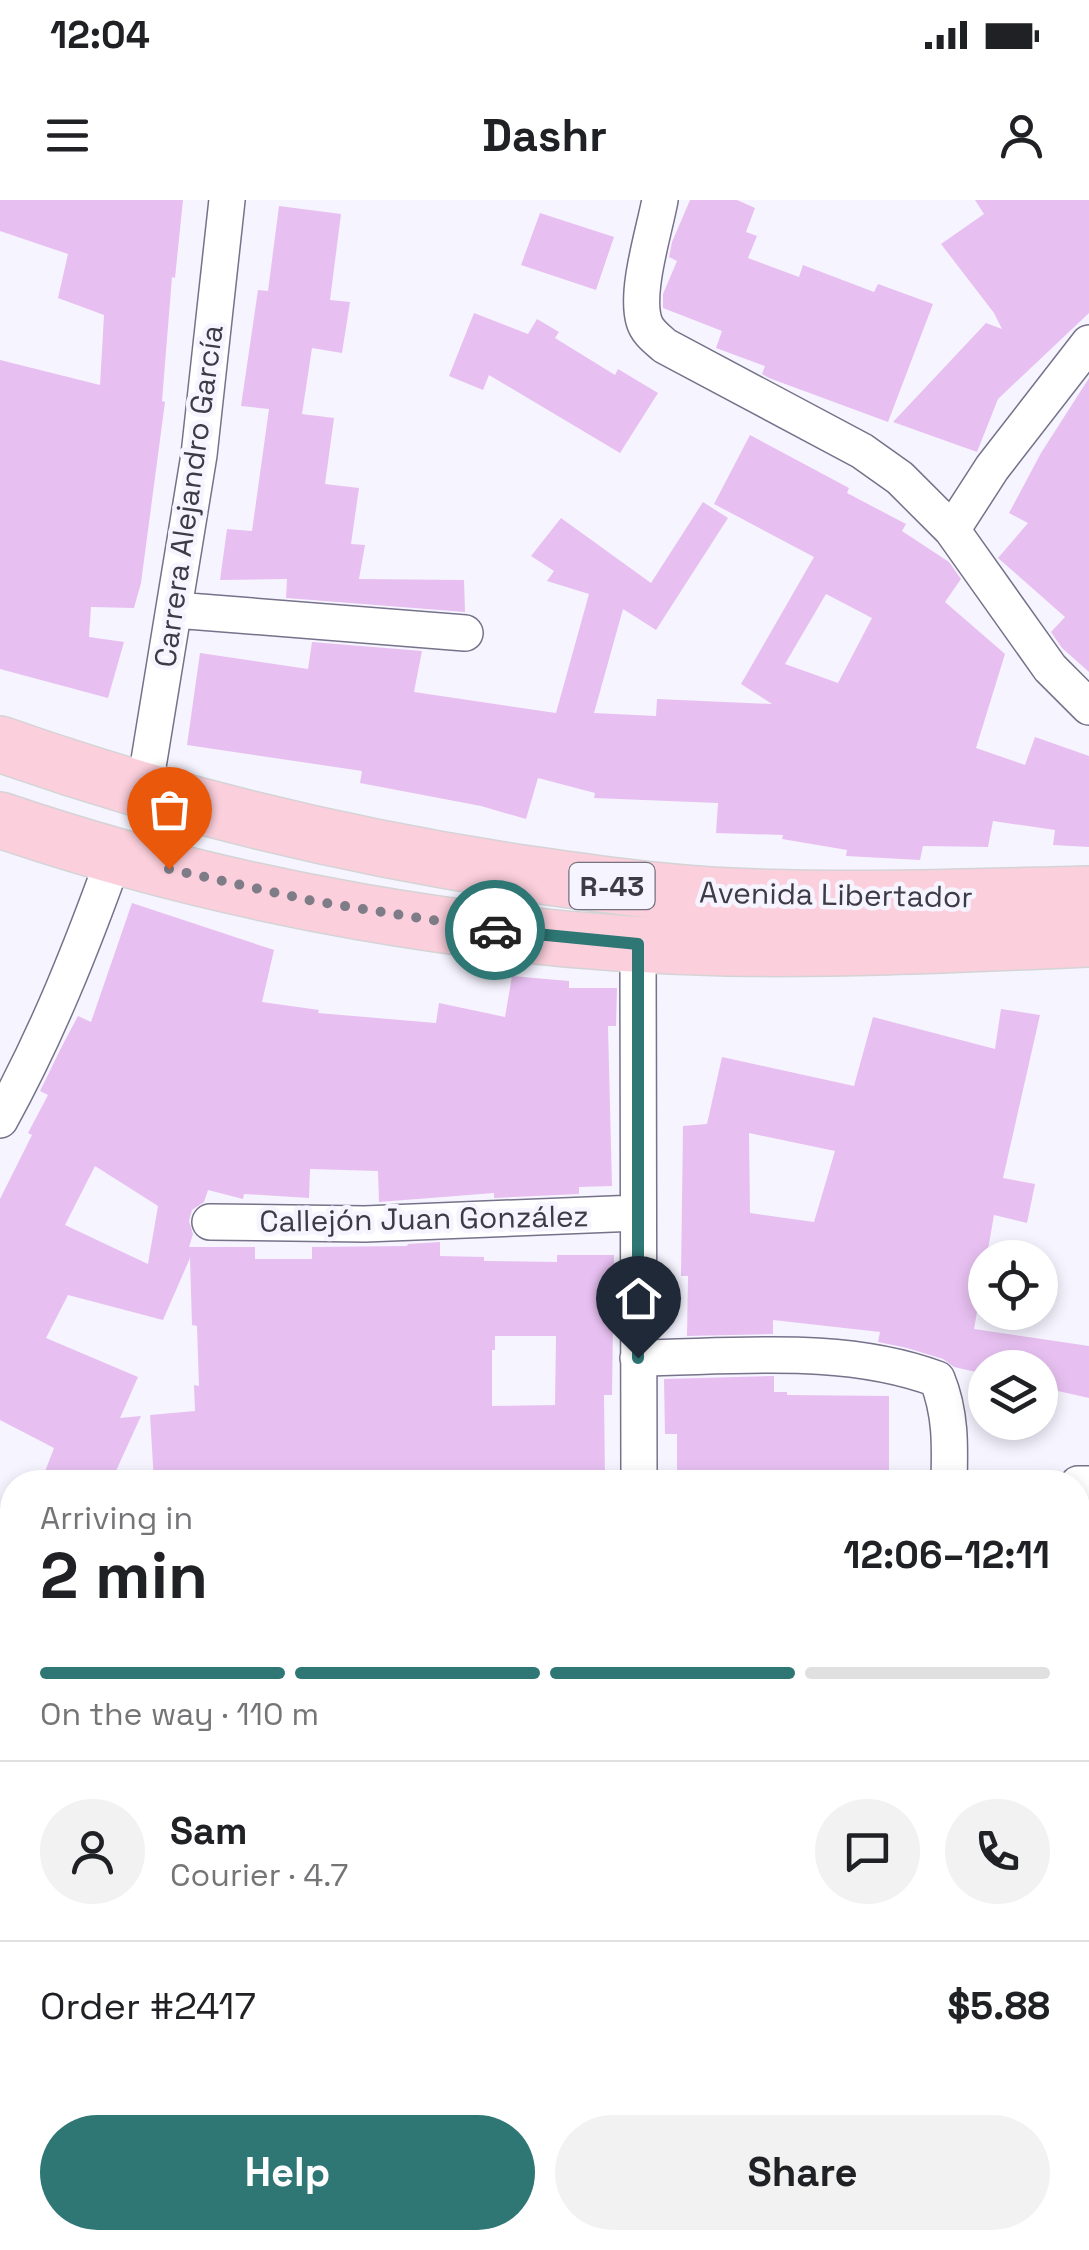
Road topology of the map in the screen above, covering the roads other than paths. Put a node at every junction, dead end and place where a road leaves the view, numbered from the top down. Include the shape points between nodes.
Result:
1 (226, 200) edge
2 (660, 200) edge
3 (1089, 343) edge
4 (952, 530) junction
5 (175, 610) junction
6 (465, 633) dead end
7 (1089, 707) edge
8 (0, 744) edge
9 (144, 790) junction
10 (0, 820) edge
11 (114, 855) junction
12 (1089, 894) edge
13 (1089, 939) edge
14 (638, 944) junction
15 (0, 1120) edge
16 (638, 1213) junction
17 (210, 1222) dead end
18 (638, 1358) junction
19 (639, 1470) edge
20 (949, 1470) edge

1 - 5 street, Carrera Alejandro García
2 - 4 street via 644,284 649,332 862,452 900,478
3 - 4 street
4 - 7 street via 1050,668
5 - 6 street
5 - 9 street, Carrera Alejandro García
8 - 9 main road, Avenida Libertador / R-43
9 - 12 main road, Avenida Libertador / R-43 via 370,848 609,886 823,899
10 - 11 main road, Avenida Libertador / R-43
11 - 14 main road, Avenida Libertador / R-43 via 431,922
11 - 15 street via 46,1032
13 - 14 main road, Avenida Libertador / R-43 via 838,948
14 - 16 street
16 - 17 street, Callejón Juan González via 365,1224
16 - 18 street
18 - 19 street
18 - 20 street via 818,1357 880,1362 937,1378 950,1433

